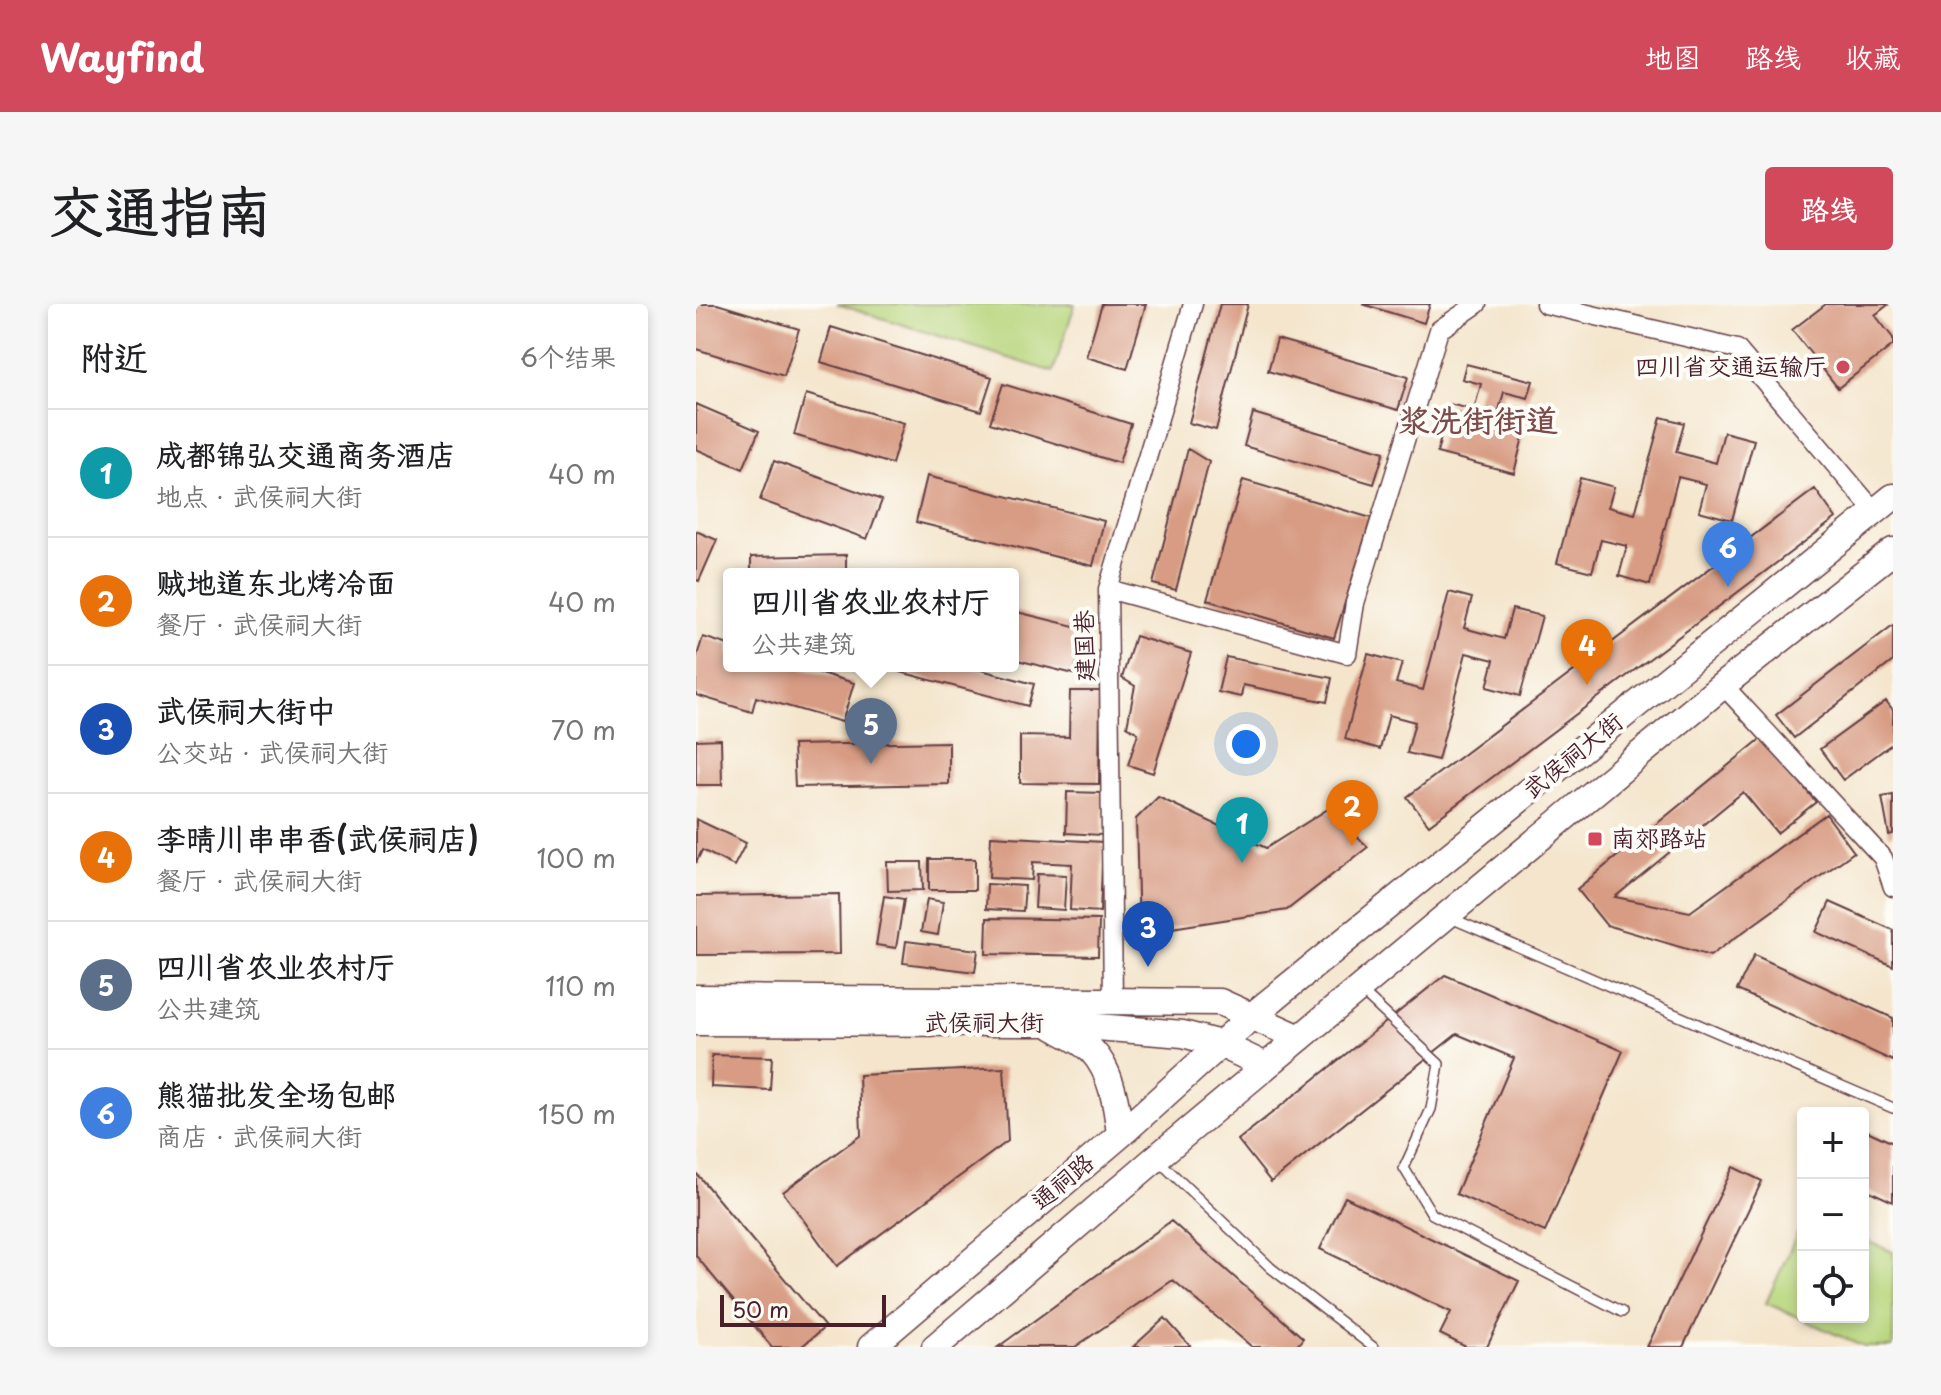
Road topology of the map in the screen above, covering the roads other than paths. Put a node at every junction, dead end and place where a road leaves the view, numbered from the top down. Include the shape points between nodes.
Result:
1 (1193, 304) edge
2 (1477, 304) edge
3 (1545, 304) edge
4 (1884, 505) edge
5 (1893, 551) edge
6 (1108, 589) junction
7 (1723, 685) junction
8 (1893, 887) edge
9 (1446, 916) junction
10 (1359, 989) junction
11 (696, 998) edge
12 (1113, 1000) junction
13 (1253, 1015) junction
14 (696, 1022) edge
15 (1047, 1023) junction
16 (1300, 1038) junction
17 (1220, 1044) junction
18 (1266, 1066) junction
19 (1893, 1108) edge
20 (1120, 1135) junction
21 (1156, 1158) junction
22 (1622, 1312) dead end
23 (871, 1347) edge
24 (935, 1347) edge
25 (1373, 1347) edge

1 - 6 street, 建国巷
2 - 6 street via 1439,330 1355,603 1347,654
3 - 4 street via 1737,349
4 - 13 main road, 武侯祠大街
5 - 7 main road, 武侯祠大街
6 - 12 street, 建国巷
7 - 8 street via 1883,858
7 - 9 main road, 武侯祠大街
9 - 10 main road, 武侯祠大街
9 - 19 lane
10 - 16 main road, 武侯祠大街
10 - 22 lane via 1439,1064 1431,1109 1404,1168 1432,1214
11 - 12 main road, 武侯祠大街
12 - 13 main road, 武侯祠大街 via 1220,1002
13 - 16 main road, 武侯祠大街
13 - 17 main road, 通祠路
14 - 15 main road, 武侯祠大街
15 - 17 main road, 武侯祠大街 via 1183,1034
15 - 20 main road via 1090,1048 1102,1063
16 - 18 main road, 通祠路
17 - 18 main road, 武侯祠大街
17 - 20 main road, 通祠路
18 - 21 main road, 通祠路
20 - 23 main road, 通祠路
21 - 24 main road, 通祠路
21 - 25 lane via 1271,1268

